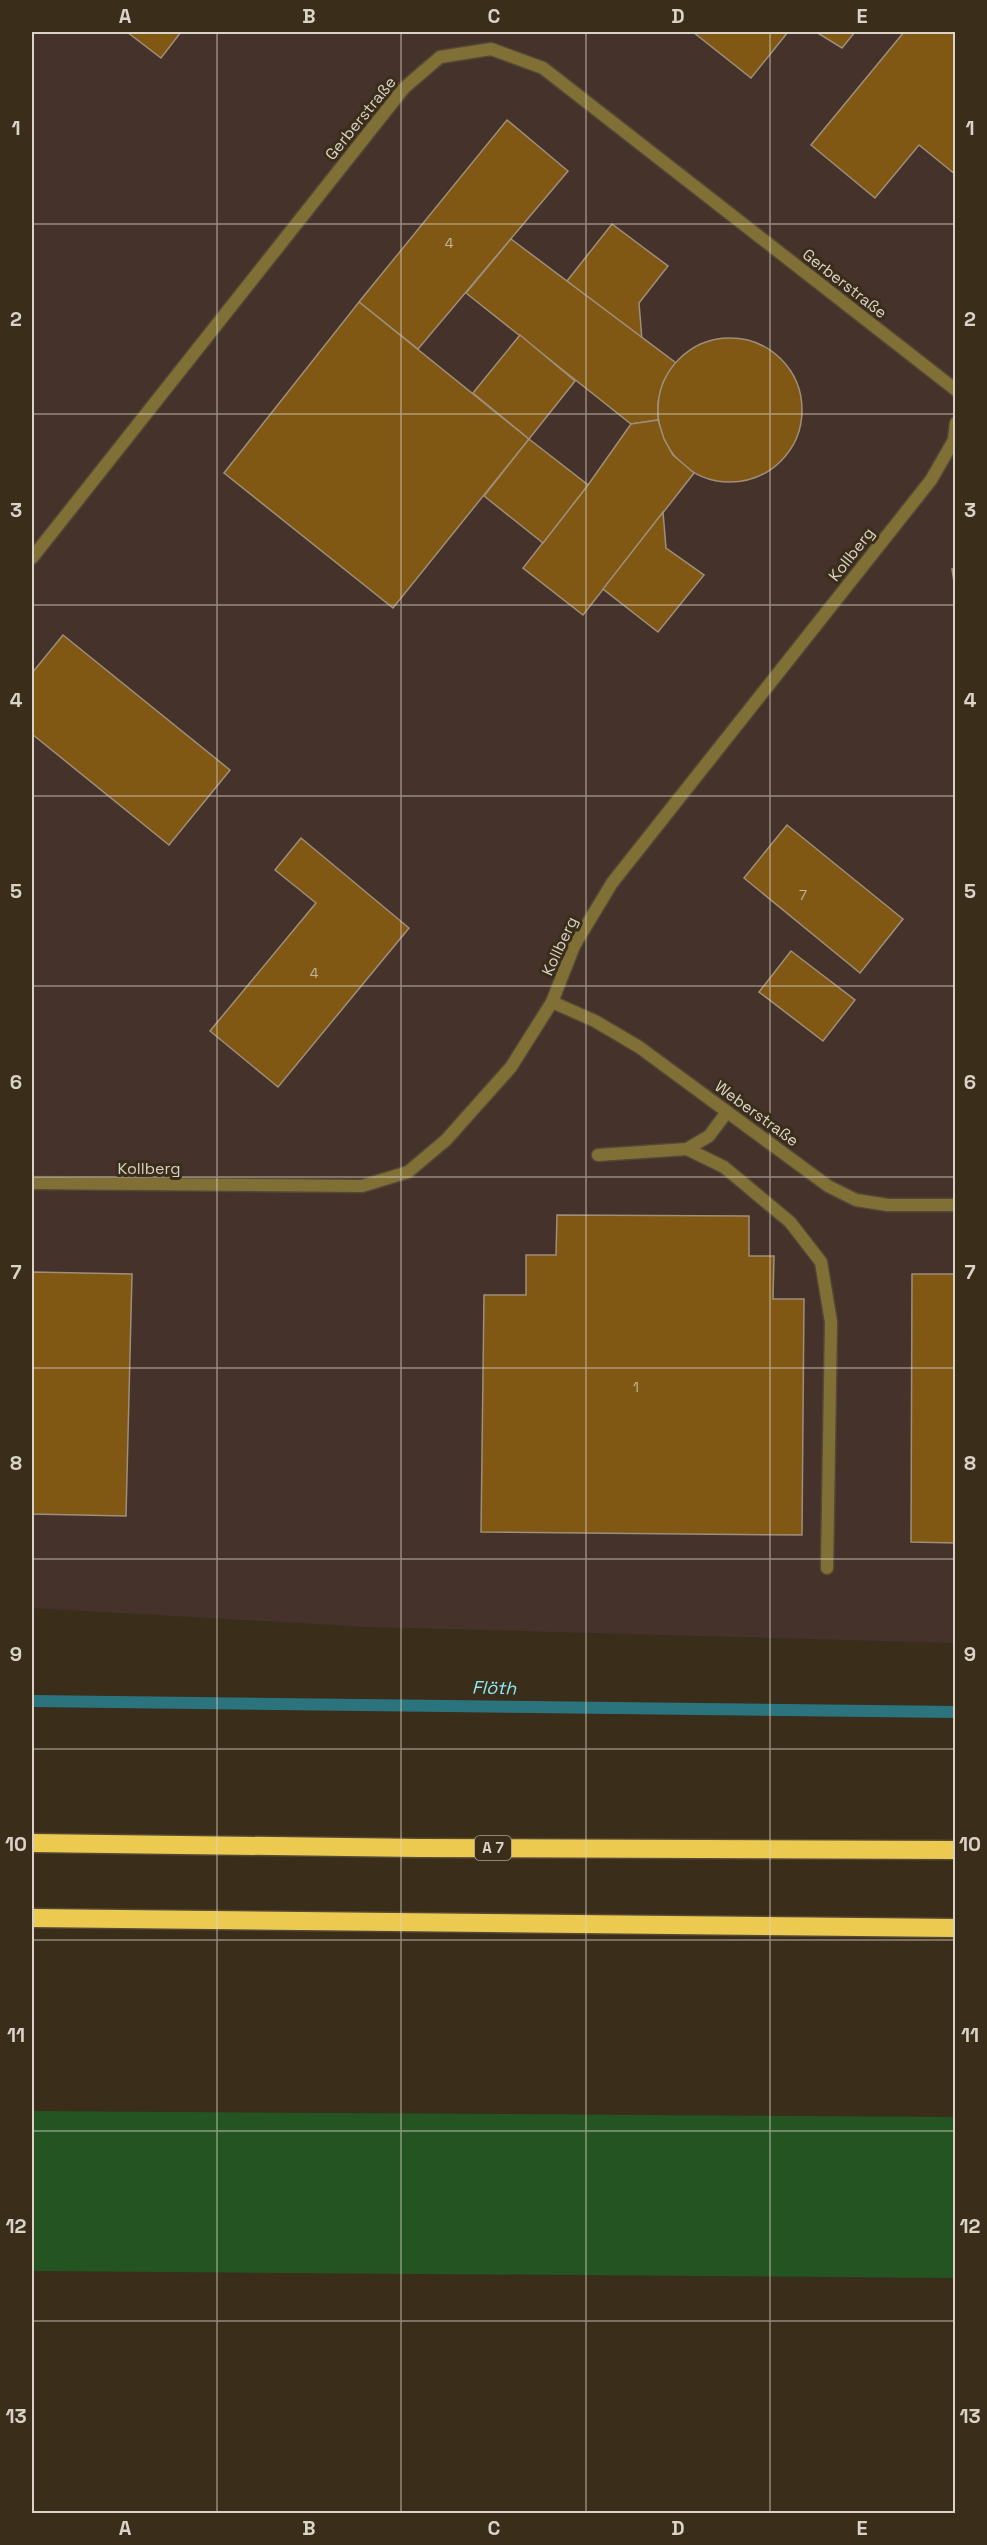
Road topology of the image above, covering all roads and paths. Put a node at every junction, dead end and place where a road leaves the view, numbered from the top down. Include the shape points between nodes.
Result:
1 (956, 390) edge
2 (956, 423) edge
3 (32, 558) edge
4 (552, 1002) junction
5 (727, 1112) junction
6 (687, 1149) junction
7 (598, 1155) dead end
8 (32, 1183) edge
9 (956, 1205) edge
10 (826, 1568) dead end
11 (32, 1843) edge
12 (956, 1850) edge
13 (32, 1918) edge
14 (956, 1928) edge

1 - 3 street, Gerberstraße via 543,68 491,49 440,57 404,88
2 - 4 street, Kollberg via 954,440 931,480 612,883 574,946
4 - 5 street, Weberstraße via 639,1047
4 - 8 street, Kollberg via 511,1067 446,1140 408,1172 362,1186
5 - 6 street via 709,1136
5 - 9 street, Weberstraße via 828,1186 856,1200 888,1205
6 - 7 street
6 - 10 street via 724,1167 790,1222 821,1262 831,1322
11 - 12 highway, A 7
13 - 14 highway

